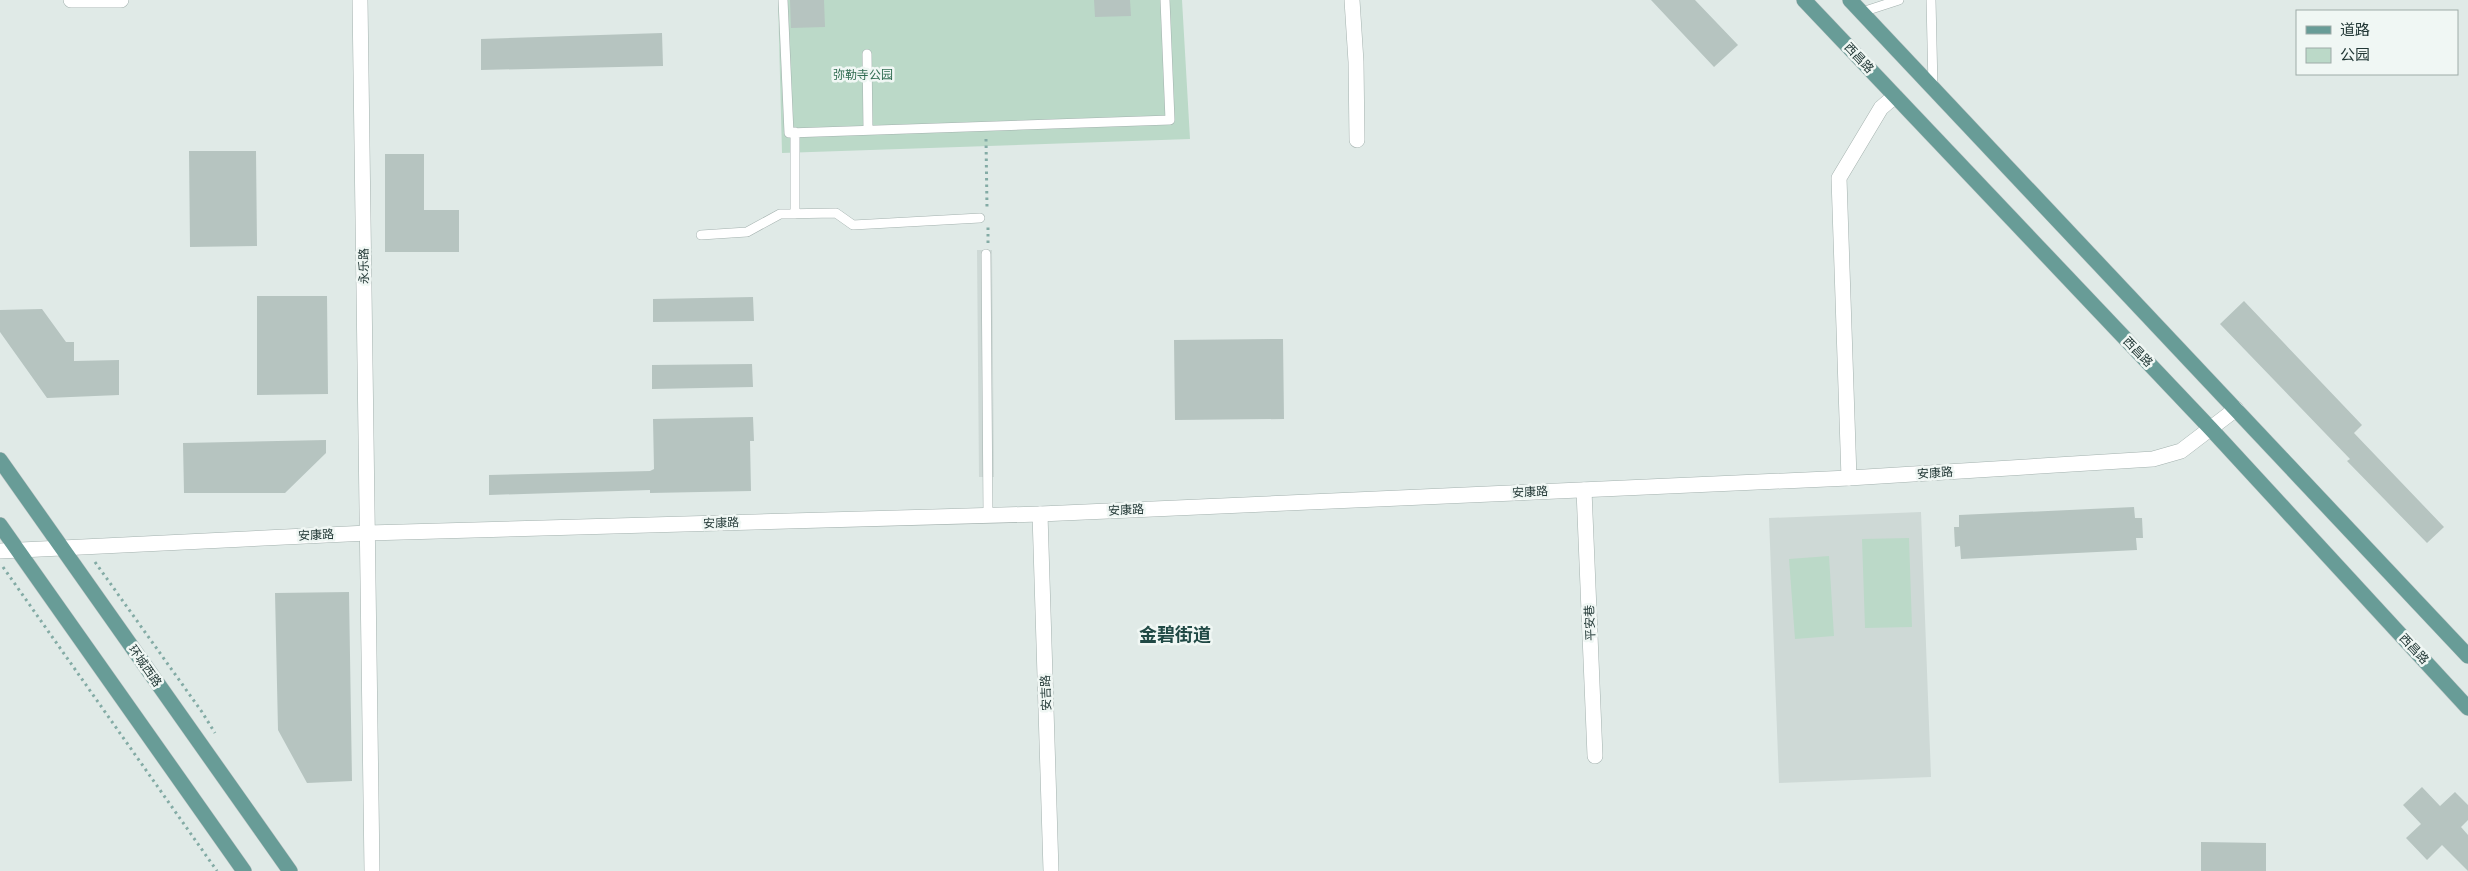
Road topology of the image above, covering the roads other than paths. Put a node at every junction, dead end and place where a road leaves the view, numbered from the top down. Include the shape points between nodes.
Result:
1 (71, 0) edge
2 (121, 0) edge
3 (360, 0) edge
4 (783, 0) edge
5 (1165, 0) edge
6 (1352, 0) edge
7 (1804, 0) edge
8 (1850, 0) edge
9 (1899, 0) edge
10 (1931, 0) edge
11 (1862, 12) junction
12 (867, 54) dead end
13 (1933, 88) junction
14 (1895, 96) junction
15 (868, 130) junction
16 (795, 132) junction
17 (1357, 140) dead end
18 (795, 214) junction
19 (985, 218) road end
20 (701, 235) dead end
21 (986, 254) road end
22 (2236, 409) junction
23 (2212, 429) junction
24 (0, 460) edge
25 (1849, 478) junction
26 (1584, 490) junction
27 (1040, 514) junction
28 (988, 516) junction
29 (0, 526) edge
30 (368, 533) junction
31 (62, 548) junction
32 (18, 550) junction
33 (0, 551) edge
34 (2468, 656) edge
35 (2468, 708) edge
36 (1595, 756) dead end
37 (244, 871) edge
38 (290, 871) edge
39 (372, 871) edge
40 (1051, 871) edge

1 - 2 street
3 - 30 street, 永乐路
4 - 16 lane via 789,132
5 - 15 lane via 1170,120
6 - 17 street
7 - 14 main road, 西昌路
8 - 11 main road
9 - 11 lane
10 - 13 lane
11 - 13 main road
12 - 15 lane
13 - 22 main road
14 - 23 main road, 西昌路
14 - 25 street via 1881,108 1839,178
15 - 16 lane
16 - 18 lane
18 - 19 lane via 836,213 853,225
18 - 20 lane via 780,214 747,232
21 - 28 lane
22 - 23 street, 安康路
22 - 34 main road
23 - 25 street, 安康路 via 2181,451 2153,459
23 - 35 main road, 西昌路
24 - 31 main road, 环城西路
25 - 26 street, 安康路
26 - 27 street, 安康路
26 - 36 street, 平安巷
27 - 28 street, 安康路
27 - 40 street, 安吉路
28 - 30 street, 安康路
29 - 32 main road
30 - 31 street, 安康路
30 - 39 street, 永乐路
31 - 32 street, 安康路
31 - 38 main road, 环城西路
32 - 33 street, 安康路
32 - 37 main road

